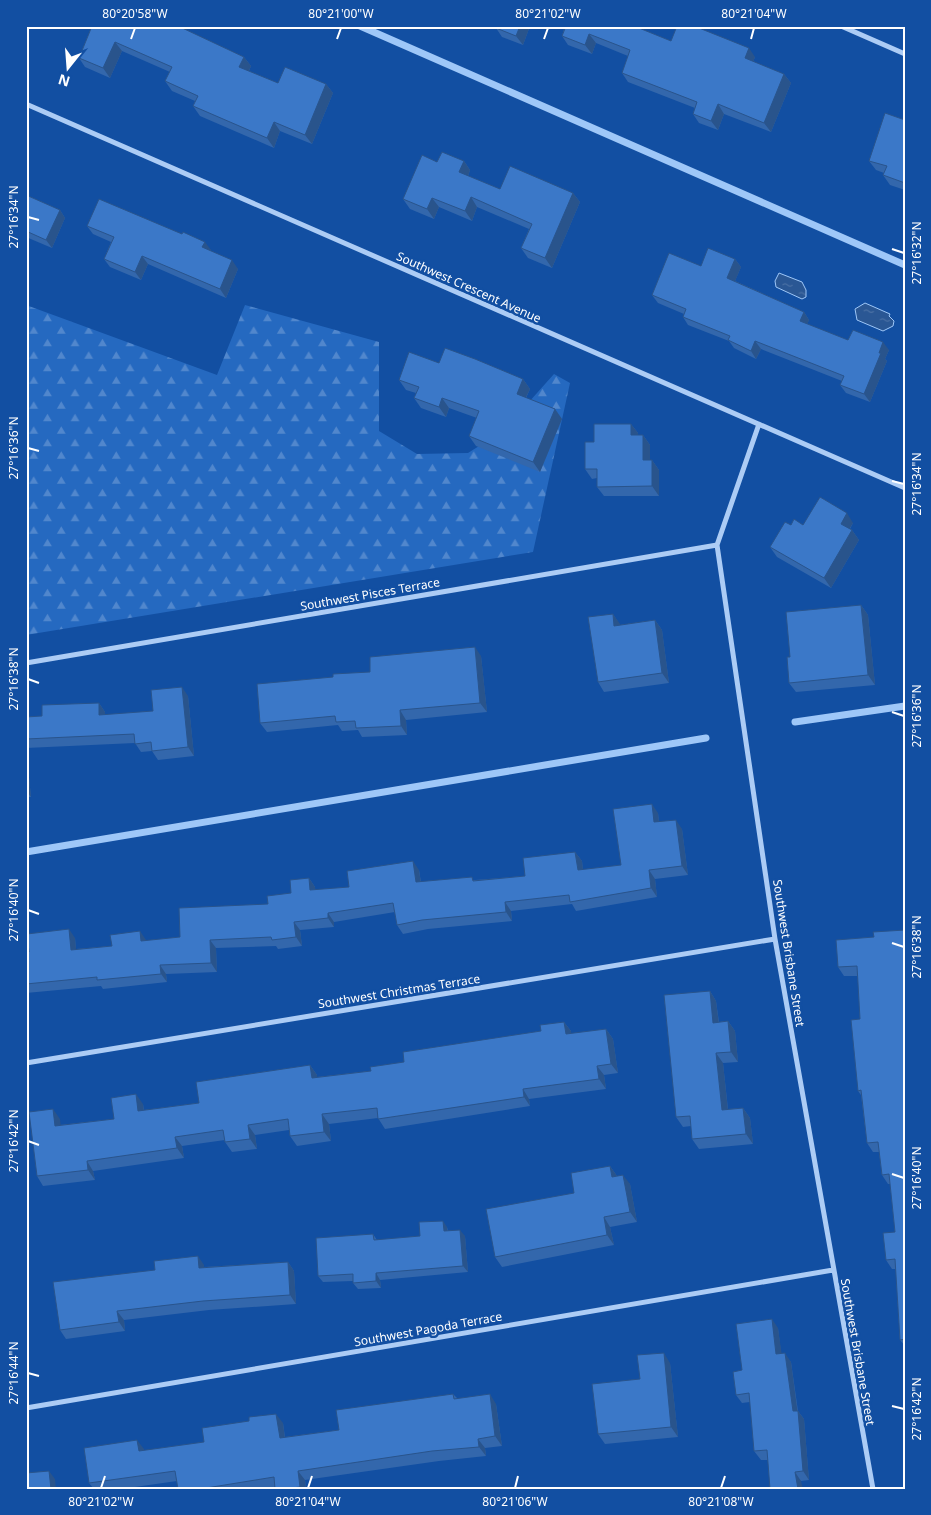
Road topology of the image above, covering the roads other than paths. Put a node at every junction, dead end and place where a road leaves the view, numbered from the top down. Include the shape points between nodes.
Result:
1 (841, 26) edge
2 (905, 54) edge
3 (26, 104) edge
4 (759, 424) junction
5 (905, 488) edge
6 (717, 545) junction
7 (26, 663) edge
8 (775, 939) junction
9 (26, 1064) edge
10 (833, 1270) junction
11 (26, 1408) edge
12 (873, 1489) edge

1 - 2 street
3 - 4 street, Southwest Crescent Avenue
4 - 5 street, Southwest Crescent Avenue
4 - 6 street, Southwest Brisbane Street
6 - 7 street, Southwest Pisces Terrace
6 - 8 street, Southwest Brisbane Street
8 - 9 street, Southwest Christmas Terrace
8 - 10 street, Southwest Brisbane Street
10 - 11 street, Southwest Pagoda Terrace
10 - 12 street, Southwest Brisbane Street

